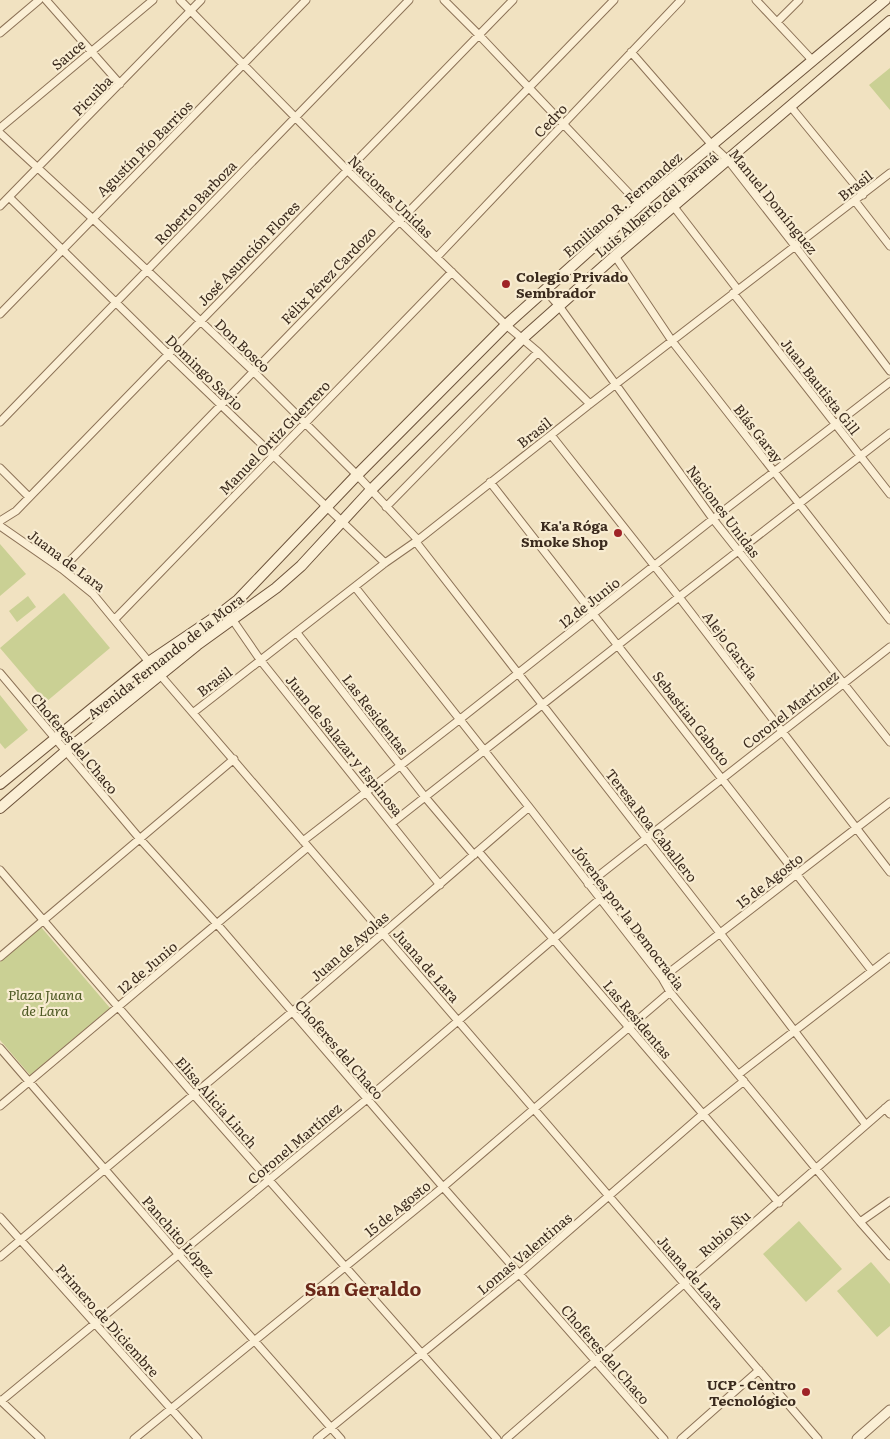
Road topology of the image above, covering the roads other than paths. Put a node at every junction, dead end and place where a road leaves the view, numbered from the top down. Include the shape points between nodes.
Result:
1 (39, 0) edge
2 (46, 0) edge
3 (153, 0) edge
4 (180, 0) edge
5 (201, 0) edge
6 (306, 0) edge
7 (409, 0) edge
8 (444, 0) edge
9 (513, 0) edge
10 (614, 0) edge
11 (681, 0) edge
12 (756, 0) edge
13 (799, 0) edge
14 (885, 0) edge
15 (190, 11) junction
16 (777, 22) junction
17 (890, 22) edge
18 (0, 33) edge
19 (480, 35) junction
20 (90, 52) junction
21 (631, 52) junction
22 (813, 60) junction
23 (243, 65) junction
24 (120, 84) junction
25 (529, 87) junction
26 (790, 107) junction
27 (295, 118) junction
28 (563, 124) junction
29 (0, 128) edge
30 (0, 133) edge
31 (712, 145) junction
32 (728, 160) junction
33 (37, 168) junction
34 (347, 170) junction
35 (890, 173) edge
36 (863, 195) junction
37 (9, 197) junction
38 (855, 201) junction
39 (640, 205) junction
40 (0, 206) edge
41 (674, 207) junction
42 (92, 218) junction
43 (399, 221) junction
44 (795, 246) junction
45 (890, 246) edge
46 (62, 250) junction
47 (615, 256) junction
48 (436, 258) junction
49 (147, 270) junction
50 (452, 272) junction
51 (545, 290) junction
52 (735, 291) junction
53 (115, 302) junction
54 (559, 306) junction
55 (0, 314) edge
56 (200, 321) junction
57 (506, 325) junction
58 (523, 338) junction
59 (672, 341) junction
60 (538, 352) junction
61 (168, 354) junction
62 (252, 371) junction
63 (890, 371) edge
64 (890, 382) edge
65 (615, 385) junction
66 (590, 404) junction
67 (221, 405) junction
68 (0, 422) edge
69 (305, 423) junction
70 (835, 425) junction
71 (890, 433) edge
72 (551, 436) junction
73 (274, 455) junction
74 (860, 456) junction
75 (0, 468) edge
76 (774, 472) junction
77 (357, 475) junction
78 (490, 482) junction
79 (370, 491) junction
80 (890, 494) edge
81 (29, 497) junction
82 (799, 504) junction
83 (327, 507) junction
84 (386, 507) junction
85 (713, 519) junction
86 (0, 521) edge
87 (341, 522) junction
88 (0, 526) edge
89 (417, 541) junction
90 (738, 551) junction
91 (386, 563) junction
92 (654, 566) junction
93 (62, 569) junction
94 (355, 587) junction
95 (679, 597) junction
96 (594, 614) junction
97 (232, 619) junction
98 (115, 620) junction
99 (890, 620) edge
100 (297, 633) junction
101 (618, 645) junction
102 (890, 647) edge
103 (261, 661) junction
104 (150, 662) junction
105 (0, 673) edge
106 (162, 674) junction
107 (518, 674) junction
108 (843, 684) junction
109 (542, 705) junction
110 (194, 712) junction
111 (459, 720) junction
112 (782, 732) junction
113 (54, 739) junction
114 (890, 742) edge
115 (66, 751) junction
116 (484, 751) junction
117 (234, 759) junction
118 (400, 765) junction
119 (723, 778) junction
120 (0, 784) edge
121 (367, 792) junction
122 (425, 797) junction
123 (890, 802) edge
124 (529, 807) junction
125 (0, 808) edge
126 (392, 824) junction
127 (856, 828) junction
128 (646, 838) junction
129 (140, 839) junction
130 (305, 844) junction
131 (476, 853) junction
132 (0, 870) edge
133 (890, 872) edge
134 (796, 875) junction
135 (588, 884) junction
136 (440, 885) junction
137 (600, 899) junction
138 (43, 920) junction
139 (216, 924) junction
140 (383, 933) junction
141 (720, 933) junction
142 (554, 939) junction
143 (0, 957) edge
144 (890, 957) edge
145 (872, 971) junction
146 (662, 978) junction
147 (670, 992) junction
148 (119, 1007) junction
149 (292, 1012) junction
150 (458, 1021) junction
151 (628, 1027) junction
152 (794, 1032) junction
153 (0, 1048) edge
154 (739, 1074) junction
155 (744, 1080) junction
156 (30, 1082) junction
157 (194, 1095) junction
158 (367, 1099) junction
159 (0, 1106) edge
160 (534, 1109) junction
161 (888, 1109) edge
162 (703, 1114) junction
163 (866, 1125) junction
164 (816, 1169) junction
165 (104, 1170) junction
166 (269, 1180) junction
167 (443, 1187) junction
168 (610, 1196) junction
169 (890, 1201) edge
170 (779, 1203) junction
171 (0, 1217) edge
172 (860, 1222) junction
173 (21, 1240) junction
174 (178, 1255) junction
175 (890, 1256) edge
176 (0, 1257) edge
177 (344, 1267) junction
178 (519, 1274) junction
179 (684, 1283) junction
180 (95, 1323) junction
181 (254, 1340) junction
182 (421, 1354) junction
183 (595, 1361) junction
184 (759, 1370) junction
185 (1, 1401) edge
186 (170, 1408) junction
187 (890, 1410) edge
188 (331, 1428) junction
189 (41, 1439) edge
190 (134, 1439) edge
191 (198, 1439) edge
192 (317, 1439) edge
193 (341, 1439) edge
194 (497, 1439) edge
195 (506, 1439) edge
196 (664, 1439) edge
197 (681, 1439) edge
198 (818, 1439) edge
199 (857, 1439) edge

1 - 18 street
2 - 20 street
3 - 20 street, Sauce
4 - 15 street, Naciones Unidas
5 - 15 street, Picuiba
6 - 23 street, Agustín Pío Barrios
7 - 27 street, Roberto Barboza
8 - 19 street
9 - 19 street, José Asunción Flores
10 - 25 street, Félix Pérez Cardozo
11 - 21 street, Cedro
12 - 16 street
13 - 16 street
14 - 22 main road, Emiliano R. Fernandez
15 - 23 street, Naciones Unidas
15 - 24 street, Picuiba
16 - 22 street
17 - 26 main road, Luis Alberto del Paraná
19 - 25 street
19 - 34 street, José Asunción Flores
20 - 24 street
20 - 29 street, Sauce
21 - 28 street, Cedro
21 - 31 street, Manuel Domínguez
22 - 31 main road, Emiliano R. Fernandez
23 - 27 street, Naciones Unidas
23 - 42 street, Agustín Pío Barrios
24 - 33 street, Picuiba
25 - 28 street
25 - 43 street, Félix Pérez Cardozo
26 - 32 main road, Luis Alberto del Paraná
26 - 36 street
27 - 34 street, Naciones Unidas
27 - 49 street, Roberto Barboza
28 - 39 street
28 - 48 street, Cedro
30 - 33 street, Don Bosco
31 - 32 street, Manuel Domínguez
31 - 39 main road, Emiliano R. Fernandez
32 - 41 main road, Luis Alberto del Paraná
32 - 44 street, Manuel Domínguez
33 - 37 street, Picuiba
33 - 42 street, Don Bosco
34 - 43 street, Naciones Unidas
34 - 56 street, José Asunción Flores
35 - 36 street, Brasil
36 - 38 street, Brasil
37 - 40 street, Picuiba
37 - 46 street, Domingo Savio
38 - 44 street, Brasil
38 - 45 street
39 - 51 main road, Emiliano R. Fernandez
41 - 47 main road, Luis Alberto del Paraná
41 - 52 street, Juan Bautista Gill
42 - 46 street, Agustín Pío Barrios
42 - 49 street, Don Bosco
43 - 48 street, Naciones Unidas
43 - 62 street, Félix Pérez Cardozo
44 - 52 street, Brasil
44 - 63 street, Manuel Domínguez
46 - 53 street, Domingo Savio
46 - 55 street, Agustín Pío Barrios
47 - 54 main road, Luis Alberto del Paraná
47 - 59 street, Blás Garay
48 - 50 street, Naciones Unidas
49 - 53 street, Roberto Barboza
49 - 56 street, Don Bosco
50 - 57 street, Naciones Unidas
50 - 69 street, Manuel Ortiz Guerrero
51 - 54 street, Naciones Unidas
51 - 57 main road, Emiliano R. Fernandez
52 - 59 street, Brasil
52 - 70 street, Juan Bautista Gill
53 - 61 street, Domingo Savio
53 - 68 street, Roberto Barboza
54 - 58 main road, Luis Alberto del Paraná
54 - 65 street, Naciones Unidas
56 - 61 street, José Asunción Flores
56 - 62 street, Don Bosco
57 - 58 street, Naciones Unidas
57 - 77 main road, Emiliano R. Fernandez
58 - 60 street, Naciones Unidas
58 - 79 main road, Luis Alberto del Paraná
59 - 65 street, Brasil
59 - 76 street, Blás Garay
60 - 66 street, Naciones Unidas
60 - 84 street
61 - 67 street, Domingo Savio
61 - 81 street, José Asunción Flores
62 - 67 street, Félix Pérez Cardozo
62 - 69 street, Don Bosco
64 - 70 street, 12 de Junio
65 - 66 street, Brasil
65 - 85 street, Naciones Unidas
66 - 72 street, Brasil
67 - 73 street, Domingo Savio
67 - 93 street, Félix Pérez Cardozo
69 - 73 street, Manuel Ortiz Guerrero
69 - 77 street, Don Bosco
70 - 74 street, Juan Bautista Gill
70 - 76 street, 12 de Junio
71 - 74 street
72 - 78 street, Brasil
72 - 92 street, Alejo García
73 - 83 street, Domingo Savio
73 - 98 street, Manuel Ortiz Guerrero
74 - 80 street, Juan Bautista Gill
74 - 82 street
75 - 81 street
76 - 82 street, Blás Garay
76 - 85 street, 12 de Junio
77 - 79 street, Don Bosco
77 - 83 main road, Emiliano R. Fernandez
78 - 89 street, Brasil
78 - 96 street, Sebastian Gaboto
79 - 84 street, Don Bosco
79 - 87 main road, Luis Alberto del Paraná
81 - 86 street, José Asunción Flores
82 - 90 street
82 - 99 street, Blás Garay
83 - 87 street, Domingo Savio
83 - 104 main road, Avenida Fernando de la Mora via 238,600
84 - 89 street, Don Bosco
85 - 90 street, Naciones Unidas
85 - 92 street, 12 de Junio
87 - 91 street, Domingo Savio
87 - 97 main road, Avenida Fernando de la Mora via 301,566
88 - 93 street, Juana de Lara
89 - 91 street, Brasil
89 - 107 street, Teresa Roa Caballero
90 - 95 street
90 - 108 street, Naciones Unidas
91 - 94 street, Brasil
92 - 95 street, Alejo García
92 - 96 street, 12 de Junio
93 - 98 street, Juana de Lara via 93,594
94 - 100 street, Brasil
94 - 111 street, Jóvenes por la Democracia
95 - 101 street
95 - 112 street, Alejo García
96 - 101 street, Sebastian Gaboto
96 - 107 street, 12 de Junio
97 - 103 street, Juan de Salazar y Espinosa
97 - 106 main road, Avenida Fernando de la Mora
98 - 104 street, Juana de Lara
100 - 103 street, Brasil
100 - 118 street, Las Residentas
101 - 109 street
101 - 119 street, Sebastian Gaboto
102 - 108 street, Coronel Martínez
103 - 110 street, Brasil
103 - 121 street, Juan de Salazar y Espinosa
104 - 106 street, Juana de Lara
104 - 113 main road, Avenida Fernando de la Mora
105 - 113 street, Choferes del Chaco
106 - 110 street, Juana de Lara
106 - 115 main road, Avenida Fernando de la Mora
107 - 109 street, Teresa Roa Caballero
107 - 111 street, 12 de Junio
108 - 112 street, Coronel Martínez
108 - 114 street, Naciones Unidas
109 - 116 street
109 - 128 street, Teresa Roa Caballero
110 - 117 street, Juana de Lara
111 - 116 street, Jóvenes por la Democracia
111 - 118 street, 12 de Junio
112 - 119 street, Coronel Martínez
112 - 127 street, Alejo García
113 - 115 street, Choferes del Chaco
113 - 120 main road, Avenida Fernando de la Mora
115 - 125 main road, Avenida Fernando de la Mora
115 - 129 street, Choferes del Chaco
116 - 122 street
116 - 124 street, Jóvenes por la Democracia
117 - 129 street
117 - 130 street, Juana de Lara
118 - 121 street, 12 de Junio
118 - 122 street, Las Residentas
119 - 128 street, Coronel Martínez
119 - 134 street, Sebastian Gaboto
121 - 126 street, Juan de Salazar y Espinosa
121 - 130 street, 12 de Junio
122 - 126 street
122 - 131 street, Las Residentas
123 - 127 street, 15 de Agosto
124 - 131 street, Juan de Ayolas
124 - 135 street, Jóvenes por la Democracia
126 - 136 street, Juan de Salazar y Espinosa
127 - 133 street, Alejo García
127 - 134 street, 15 de Agosto
128 - 135 street, Coronel Martínez
128 - 141 street, Teresa Roa Caballero
129 - 138 street
129 - 139 street, Choferes del Chaco
130 - 139 street, 12 de Junio
130 - 140 street, Juana de Lara
131 - 136 street, Juan de Ayolas
131 - 142 street, Las Residentas
132 - 138 street, Elisa Alicia Linch
134 - 141 street, 15 de Agosto
134 - 145 street, Sebastian Gaboto
135 - 137 street, Jóvenes por la Democracia
136 - 140 street, Juan de Ayolas
137 - 142 street, Coronel Martínez
137 - 146 street, Jóvenes por la Democracia
138 - 143 street
138 - 148 street, Elisa Alicia Linch
139 - 148 street, 12 de Junio
139 - 149 street, Choferes del Chaco
140 - 149 street, Juan de Ayolas
140 - 150 street, Juana de Lara
141 - 146 street, 15 de Agosto
141 - 152 street, Teresa Roa Caballero
142 - 150 street, Coronel Martínez
142 - 151 street, Las Residentas
144 - 145 street
145 - 152 street
146 - 147 street, Jóvenes por la Democracia
147 - 151 street, 15 de Agosto
147 - 154 street, Jóvenes por la Democracia
148 - 156 street, 12 de Junio
148 - 157 street, Elisa Alicia Linch
149 - 157 street, Juan de Ayolas
149 - 158 street, Choferes del Chaco
150 - 158 street, Coronel Martínez
150 - 160 street, Juana de Lara
151 - 160 street, 15 de Agosto
151 - 162 street, Las Residentas
152 - 154 street
152 - 163 street, Teresa Roa Caballero
153 - 156 street, Panchito López
154 - 155 street, Jóvenes por la Democracia
155 - 162 street, Lomas Valentinas
155 - 164 street, Jóvenes por la Democracia
156 - 159 street, 12 de Junio
156 - 165 street, Panchito López
157 - 165 street, Juan de Ayolas
157 - 166 street, Elisa Alicia Linch
158 - 166 street, Coronel Martínez
158 - 167 street, Choferes del Chaco
160 - 167 street, 15 de Agosto
160 - 168 street, Juana de Lara
161 - 163 street, Rubio Ñu
162 - 168 street, Lomas Valentinas
162 - 170 street, Las Residentas
163 - 164 street, Rubio Ñu
164 - 170 street, Rubio Ñu
164 - 172 street, Jóvenes por la Democracia
165 - 173 street, Juan de Ayolas
165 - 174 street, Panchito López
166 - 174 street, Coronel Martínez
166 - 177 street, Elisa Alicia Linch
167 - 177 street, 15 de Agosto
167 - 178 street, Choferes del Chaco
168 - 178 street, Lomas Valentinas
168 - 179 street, Juana de Lara
169 - 172 street
170 - 179 street, Rubio Ñu
171 - 173 street, Primero de Diciembre
172 - 175 street, Jóvenes por la Democracia
173 - 176 street, Juan de Ayolas
173 - 180 street, Primero de Diciembre
174 - 180 street, Coronel Martínez
174 - 181 street, Panchito López
177 - 181 street, 15 de Agosto
177 - 182 street, Elisa Alicia Linch
178 - 182 street, Lomas Valentinas
178 - 183 street, Choferes del Chaco
179 - 183 street, Rubio Ñu
179 - 184 street, Juana de Lara
180 - 185 street, Coronel Martínez
180 - 186 street, Primero de Diciembre
181 - 186 street, 15 de Agosto
181 - 188 street, Panchito López
182 - 188 street, Lomas Valentinas
182 - 194 street, Elisa Alicia Linch
183 - 195 street, Rubio Ñu
183 - 196 street, Choferes del Chaco
184 - 197 street
184 - 198 street, Juana de Lara
185 - 189 street
186 - 190 street, 15 de Agosto
186 - 191 street, Primero de Diciembre
187 - 199 street
188 - 192 street, Lomas Valentinas
188 - 193 street, Panchito López

